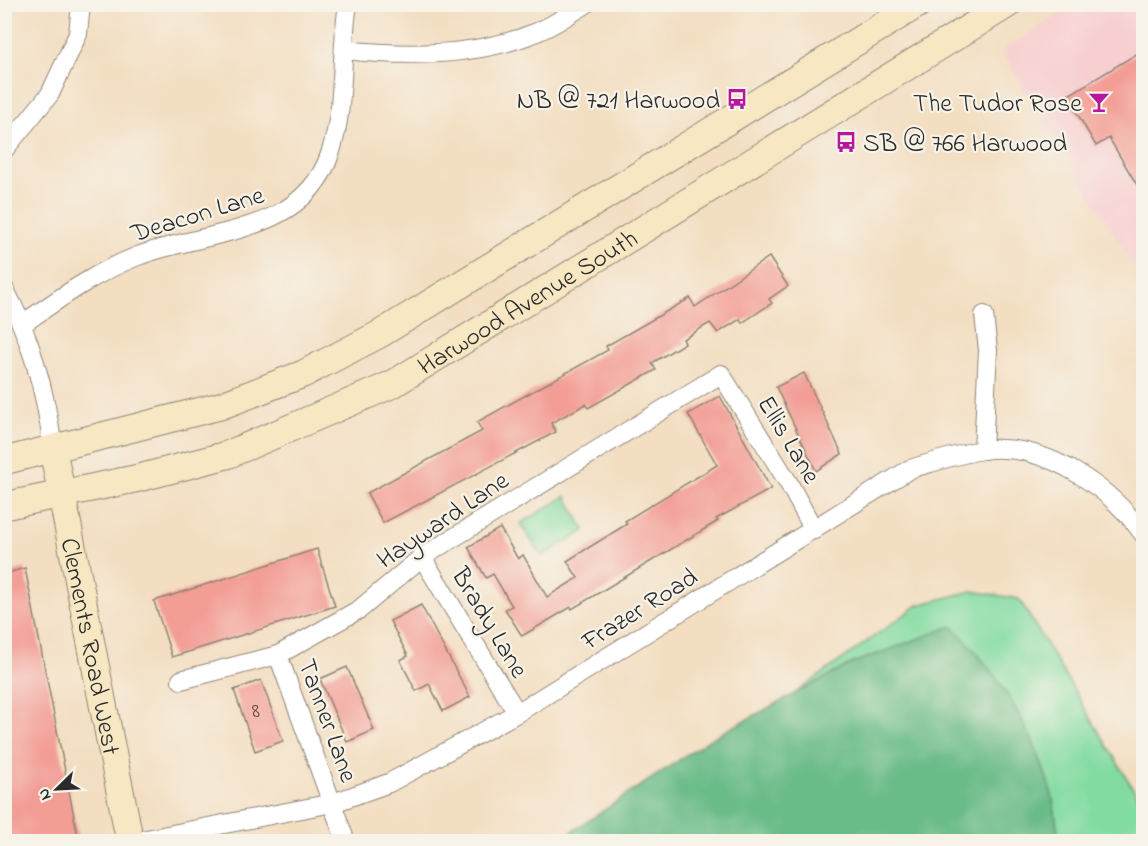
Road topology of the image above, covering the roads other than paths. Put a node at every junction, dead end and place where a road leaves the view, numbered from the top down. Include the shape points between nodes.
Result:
1 (81, 4) edge
2 (348, 4) edge
3 (586, 4) edge
4 (918, 4) edge
5 (1008, 4) edge
6 (345, 50) junction
7 (4, 150) edge
8 (4, 288) edge
9 (984, 315) dead end
10 (24, 322) junction
11 (721, 374) joint
12 (53, 450) junction
13 (983, 450) junction
14 (4, 460) edge
15 (61, 492) junction
16 (4, 506) edge
17 (814, 530) junction
18 (1143, 535) edge
19 (422, 557) junction
20 (278, 655) junction
21 (181, 680) dead end
22 (517, 713) junction
23 (333, 803) junction
24 (130, 842) edge
25 (346, 842) edge

1 - 7 street via 78,34 50,94
2 - 6 street, Deacon Lane
3 - 6 street via 538,32 493,46 447,53
4 - 12 main road, Harwood Avenue South via 390,327 322,364 220,405
5 - 15 main road, Harwood Avenue South via 393,384 227,454 139,478
6 - 10 street, Deacon Lane via 330,154 317,179 296,204 237,229 138,256 88,279
8 - 10 street
9 - 13 street via 988,350
10 - 12 street via 37,364
11 - 17 street, Ellis Lane
11 - 19 street, Hayward Lane
12 - 14 main road, Harwood Avenue South
12 - 15 main road, Clements Road West
13 - 17 street, Frazer Road via 910,469
13 - 18 street, Frazer Road via 1039,456 1083,476 1131,517
15 - 16 main road, Harwood Avenue South
15 - 24 main road, Clements Road West
17 - 22 street, Frazer Road
19 - 20 street, Hayward Lane via 360,609
19 - 22 street, Brady Lane
20 - 21 street, Hayward Lane
20 - 23 street, Tanner Lane
22 - 23 street, Frazer Road via 389,783
23 - 24 street, Frazer Road
23 - 25 street, Tanner Lane

